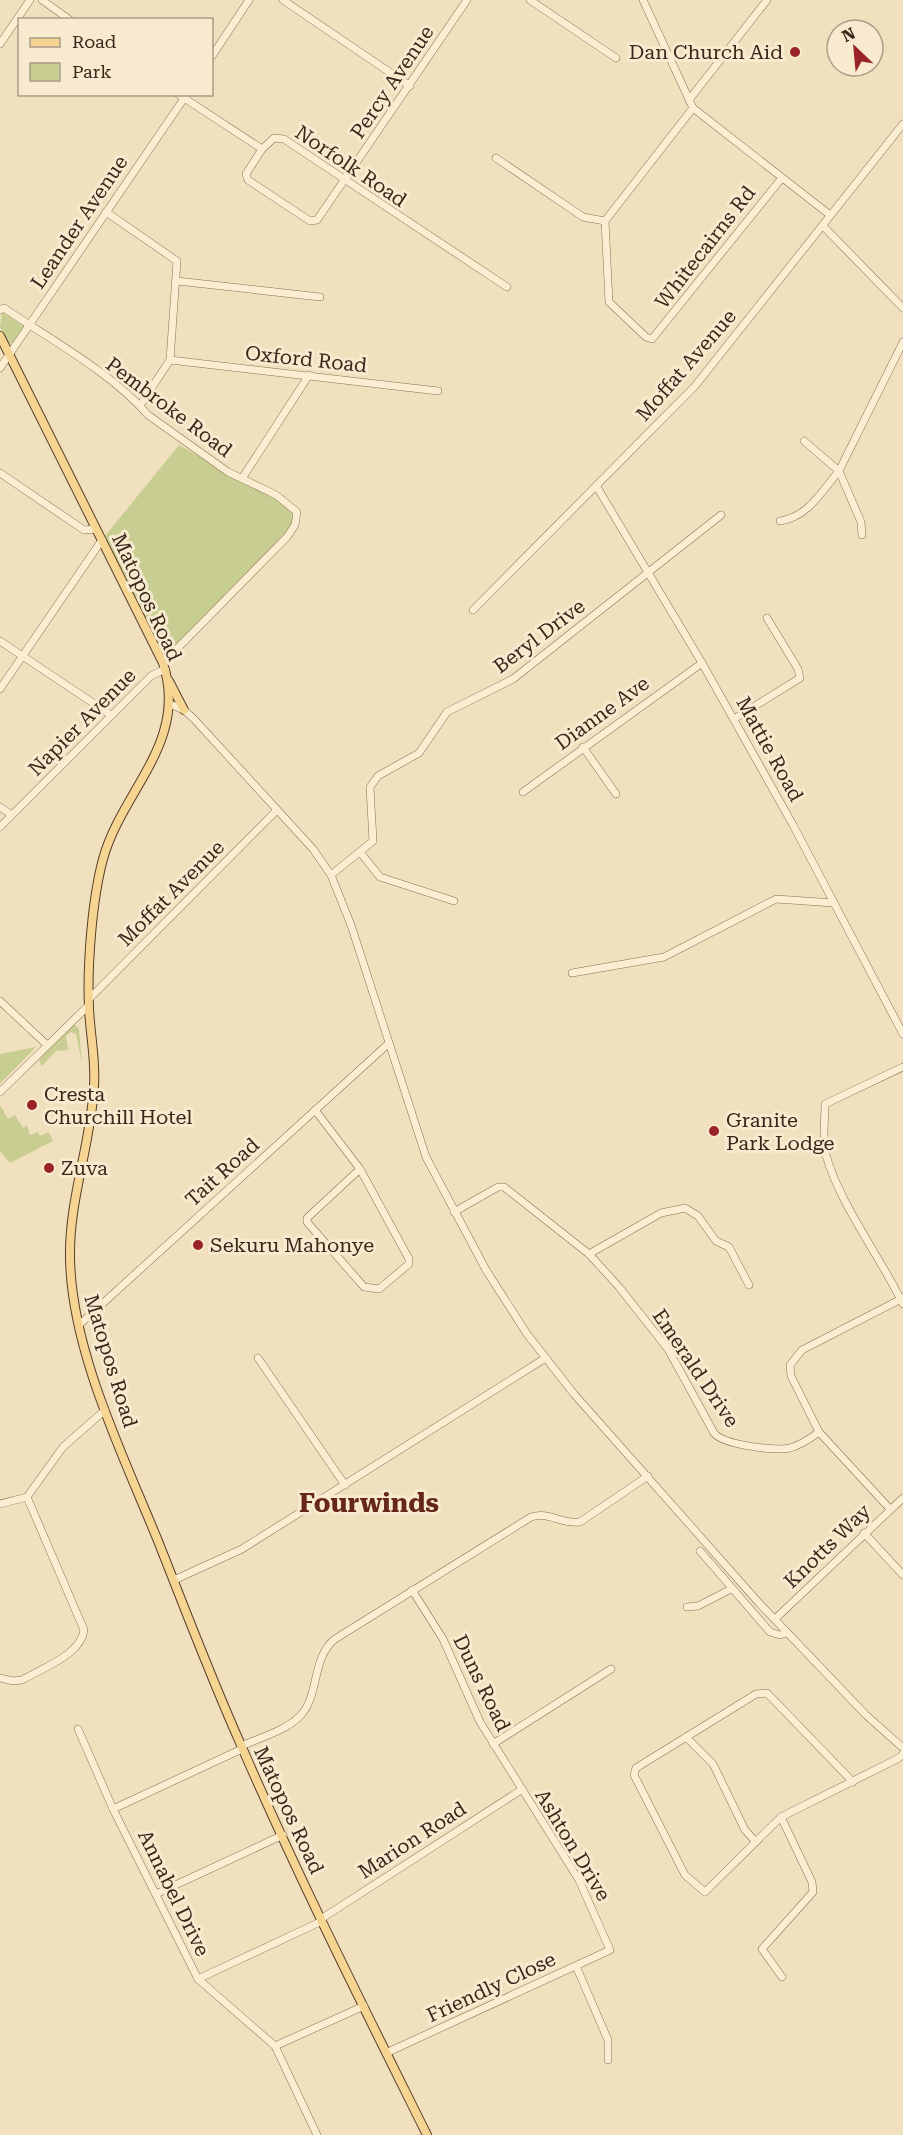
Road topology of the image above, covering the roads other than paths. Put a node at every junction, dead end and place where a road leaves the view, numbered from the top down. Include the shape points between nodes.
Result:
1 (30, 0) edge
2 (42, 0) edge
3 (249, 0) edge
4 (283, 0) edge
5 (467, 0) edge
6 (530, 0) edge
7 (643, 0) edge
8 (767, 0) edge
9 (67, 18) edge
10 (0, 44) edge
11 (213, 54) edge
12 (616, 58) dead end
13 (410, 86) junction
14 (183, 96) edge
15 (689, 100) junction
16 (693, 108) junction
17 (903, 124) edge
18 (262, 149) junction
19 (496, 158) dead end
20 (780, 179) junction
21 (345, 181) junction
22 (106, 212) junction
23 (830, 215) junction
24 (605, 221) junction
25 (823, 226) junction
26 (177, 281) junction
27 (507, 287) dead end
28 (320, 297) dead end
29 (1, 308) edge
30 (903, 308) edge
31 (29, 325) junction
32 (0, 336) edge
33 (903, 342) edge
34 (10, 354) junction
35 (170, 360) junction
36 (0, 368) edge
37 (309, 375) junction
38 (438, 391) dead end
39 (141, 404) junction
40 (804, 441) dead end
41 (838, 471) junction
42 (0, 473) edge
43 (243, 477) junction
44 (597, 487) junction
45 (721, 514) dead end
46 (780, 521) dead end
47 (96, 529) junction
48 (862, 535) dead end
49 (102, 540) junction
50 (649, 573) junction
51 (473, 609) dead end
52 (767, 618) dead end
53 (0, 641) edge
54 (22, 657) junction
55 (702, 663) junction
56 (164, 666) junction
57 (167, 679) junction
58 (0, 689) edge
59 (170, 704) junction
60 (184, 710) junction
61 (111, 715) junction
62 (734, 719) junction
63 (583, 747) junction
64 (523, 792) dead end
65 (616, 794) dead end
66 (0, 807) edge
67 (276, 811) junction
68 (12, 815) junction
69 (0, 827) edge
70 (360, 852) junction
71 (332, 876) junction
72 (454, 901) dead end
73 (834, 903) junction
74 (572, 973) dead end
75 (0, 1001) edge
76 (89, 1002) junction
77 (903, 1034) edge
78 (46, 1044) junction
79 (388, 1044) junction
80 (903, 1067) edge
81 (0, 1092) edge
82 (315, 1110) junction
83 (360, 1169) junction
84 (454, 1212) junction
85 (589, 1254) junction
86 (749, 1285) dead end
87 (902, 1301) edge
88 (79, 1325) junction
89 (258, 1358) dead end
90 (544, 1359) junction
91 (105, 1410) junction
92 (819, 1432) junction
93 (648, 1476) junction
94 (345, 1485) junction
95 (27, 1497) junction
96 (903, 1498) edge
97 (0, 1504) edge
98 (890, 1509) junction
99 (864, 1533) junction
100 (700, 1551) dead end
101 (903, 1575) edge
102 (174, 1580) junction
103 (412, 1590) junction
104 (731, 1590) junction
105 (687, 1607) dead end
106 (775, 1619) junction
107 (787, 1633) junction
108 (611, 1670) dead end
109 (0, 1678) edge
110 (78, 1729) dead end
111 (686, 1737) junction
112 (493, 1744) junction
113 (242, 1748) junction
114 (903, 1748) edge
115 (903, 1754) edge
116 (853, 1782) junction
117 (521, 1790) junction
118 (113, 1809) junction
119 (781, 1817) junction
120 (283, 1835) junction
121 (756, 1842) junction
122 (156, 1894) junction
123 (322, 1920) junction
124 (610, 1950) joint
125 (576, 1966) junction
126 (782, 1977) dead end
127 (198, 1979) junction
128 (364, 2006) junction
129 (275, 2046) junction
130 (386, 2053) junction
131 (608, 2060) dead end
132 (317, 2135) edge
133 (427, 2135) edge

1 - 10 street
2 - 9 street
3 - 11 street
4 - 13 street
5 - 13 street, Percy Avenue
6 - 12 street
7 - 15 street
8 - 15 street
13 - 21 street, Percy Avenue
14 - 18 street
14 - 22 street, Leander Avenue
15 - 16 street
16 - 20 street
16 - 24 street
17 - 23 street, Moffat Avenue
18 - 21 street, Norfolk Road via 274,138 284,140
18 - 21 street, Percy Avenue via 246,174 248,180 310,221 317,220
19 - 24 street via 583,218
20 - 23 street
20 - 24 street, Whitecairns Rd via 656,336 648,339 609,302
21 - 27 street, Norfolk Road
22 - 26 street via 175,258
22 - 31 street, Leander Avenue
23 - 25 street, Moffat Avenue
25 - 30 street
25 - 44 street, Moffat Avenue via 695,386
26 - 28 street
26 - 35 street
29 - 31 street, Pembroke Road
31 - 34 street, Leander Avenue
31 - 39 street, Pembroke Road
32 - 34 main road, Matopos Road
33 - 41 street
34 - 36 street, Leander Avenue
34 - 47 main road, Matopos Road
35 - 37 street, Oxford Road
35 - 39 street
37 - 38 street, Oxford Road
37 - 43 street
39 - 43 street, Pembroke Road via 148,415 228,472
40 - 41 street
41 - 46 street via 807,509
41 - 48 street via 861,522
42 - 47 street via 84,530
43 - 56 street, Pembroke Road via 294,508 295,525
44 - 50 street, Mattie Road
44 - 51 street, Moffat Avenue
45 - 50 street
47 - 49 main road, Matopos Road
49 - 54 street
49 - 56 main road, Matopos Road
50 - 55 street, Mattie Road
50 - 70 street, Beryl Drive via 513,679 447,712 419,753 378,776 370,787 373,841
52 - 62 street via 800,678
53 - 54 street
54 - 58 street
54 - 61 street
55 - 62 street, Mattie Road
55 - 63 street, Dianne Ave
56 - 57 main road, Matopos Road
56 - 61 street, Napier Avenue
57 - 59 main road, Matopos Road
57 - 60 main road
59 - 60 street
59 - 76 main road, Matopos Road via 160,746 104,855 96,898
60 - 67 street
61 - 68 street, Napier Avenue
62 - 73 street, Mattie Road
63 - 64 street, Dianne Ave
63 - 65 street
66 - 68 street
67 - 71 street via 313,849
67 - 76 street, Moffat Avenue
68 - 69 street, Napier Avenue
70 - 71 street, Beryl Drive
70 - 72 street via 380,877
71 - 79 street
73 - 74 street via 776,899 664,957
73 - 77 street, Mattie Road
75 - 78 street
76 - 78 street, Moffat Avenue
76 - 88 main road, Matopos Road via 94,1092 73,1204 70,1247 71,1282
78 - 81 street, Moffat Avenue
79 - 82 street, Tait Road
79 - 84 street via 426,1157
80 - 87 street via 825,1104 824,1147 851,1209
82 - 83 street
82 - 88 street, Tait Road
83 - 83 street via 410,1264 379,1289 364,1287 307,1222
84 - 85 street, Emerald Drive via 504,1186
84 - 90 street via 501,1295
85 - 86 street via 662,1213 685,1209 698,1216 716,1241 729,1247
85 - 92 street, Emerald Drive via 668,1348 720,1439 785,1448 797,1446
87 - 92 street via 802,1350 792,1360 791,1377
88 - 91 main road, Matopos Road
89 - 94 street
90 - 93 street
90 - 94 street
91 - 95 street via 63,1447
91 - 102 main road, Matopos Road
92 - 98 street
93 - 103 street via 580,1522 569,1523 540,1514 531,1516
93 - 106 street
94 - 102 street via 242,1549
95 - 97 street
95 - 109 street via 84,1635 74,1649 22,1680
96 - 98 street, Knotts Way
98 - 99 street, Knotts Way
99 - 101 street
99 - 106 street, Knotts Way
100 - 104 street
102 - 113 main road, Matopos Road
103 - 112 street, Duns Road via 443,1639 469,1701
103 - 113 street via 327,1646 300,1716
104 - 105 street via 698,1606
104 - 107 street via 770,1632
106 - 107 street
107 - 114 street
108 - 112 street
110 - 118 street, Annabel Drive
111 - 116 street via 756,1694 767,1693
111 - 121 street via 712,1764 745,1830
111 - 121 street via 636,1768 634,1775 685,1875 705,1892
112 - 117 street, Duns Road
113 - 118 street
113 - 120 main road, Matopos Road
115 - 116 street
116 - 119 street
117 - 123 street, Marion Road
117 - 124 street, Ashton Drive via 579,1880
118 - 122 street, Annabel Drive
119 - 121 street
119 - 126 street via 812,1882 813,1892 762,1949
120 - 122 street
120 - 123 main road, Matopos Road
122 - 127 street, Annabel Drive
123 - 127 street, Marion Road
123 - 128 main road, Matopos Road
124 - 125 street, Friendly Close
125 - 130 street, Friendly Close
125 - 131 street via 608,2040
127 - 129 street, Annabel Drive
128 - 129 street
128 - 130 main road, Matopos Road
129 - 132 street
130 - 133 main road, Matopos Road

